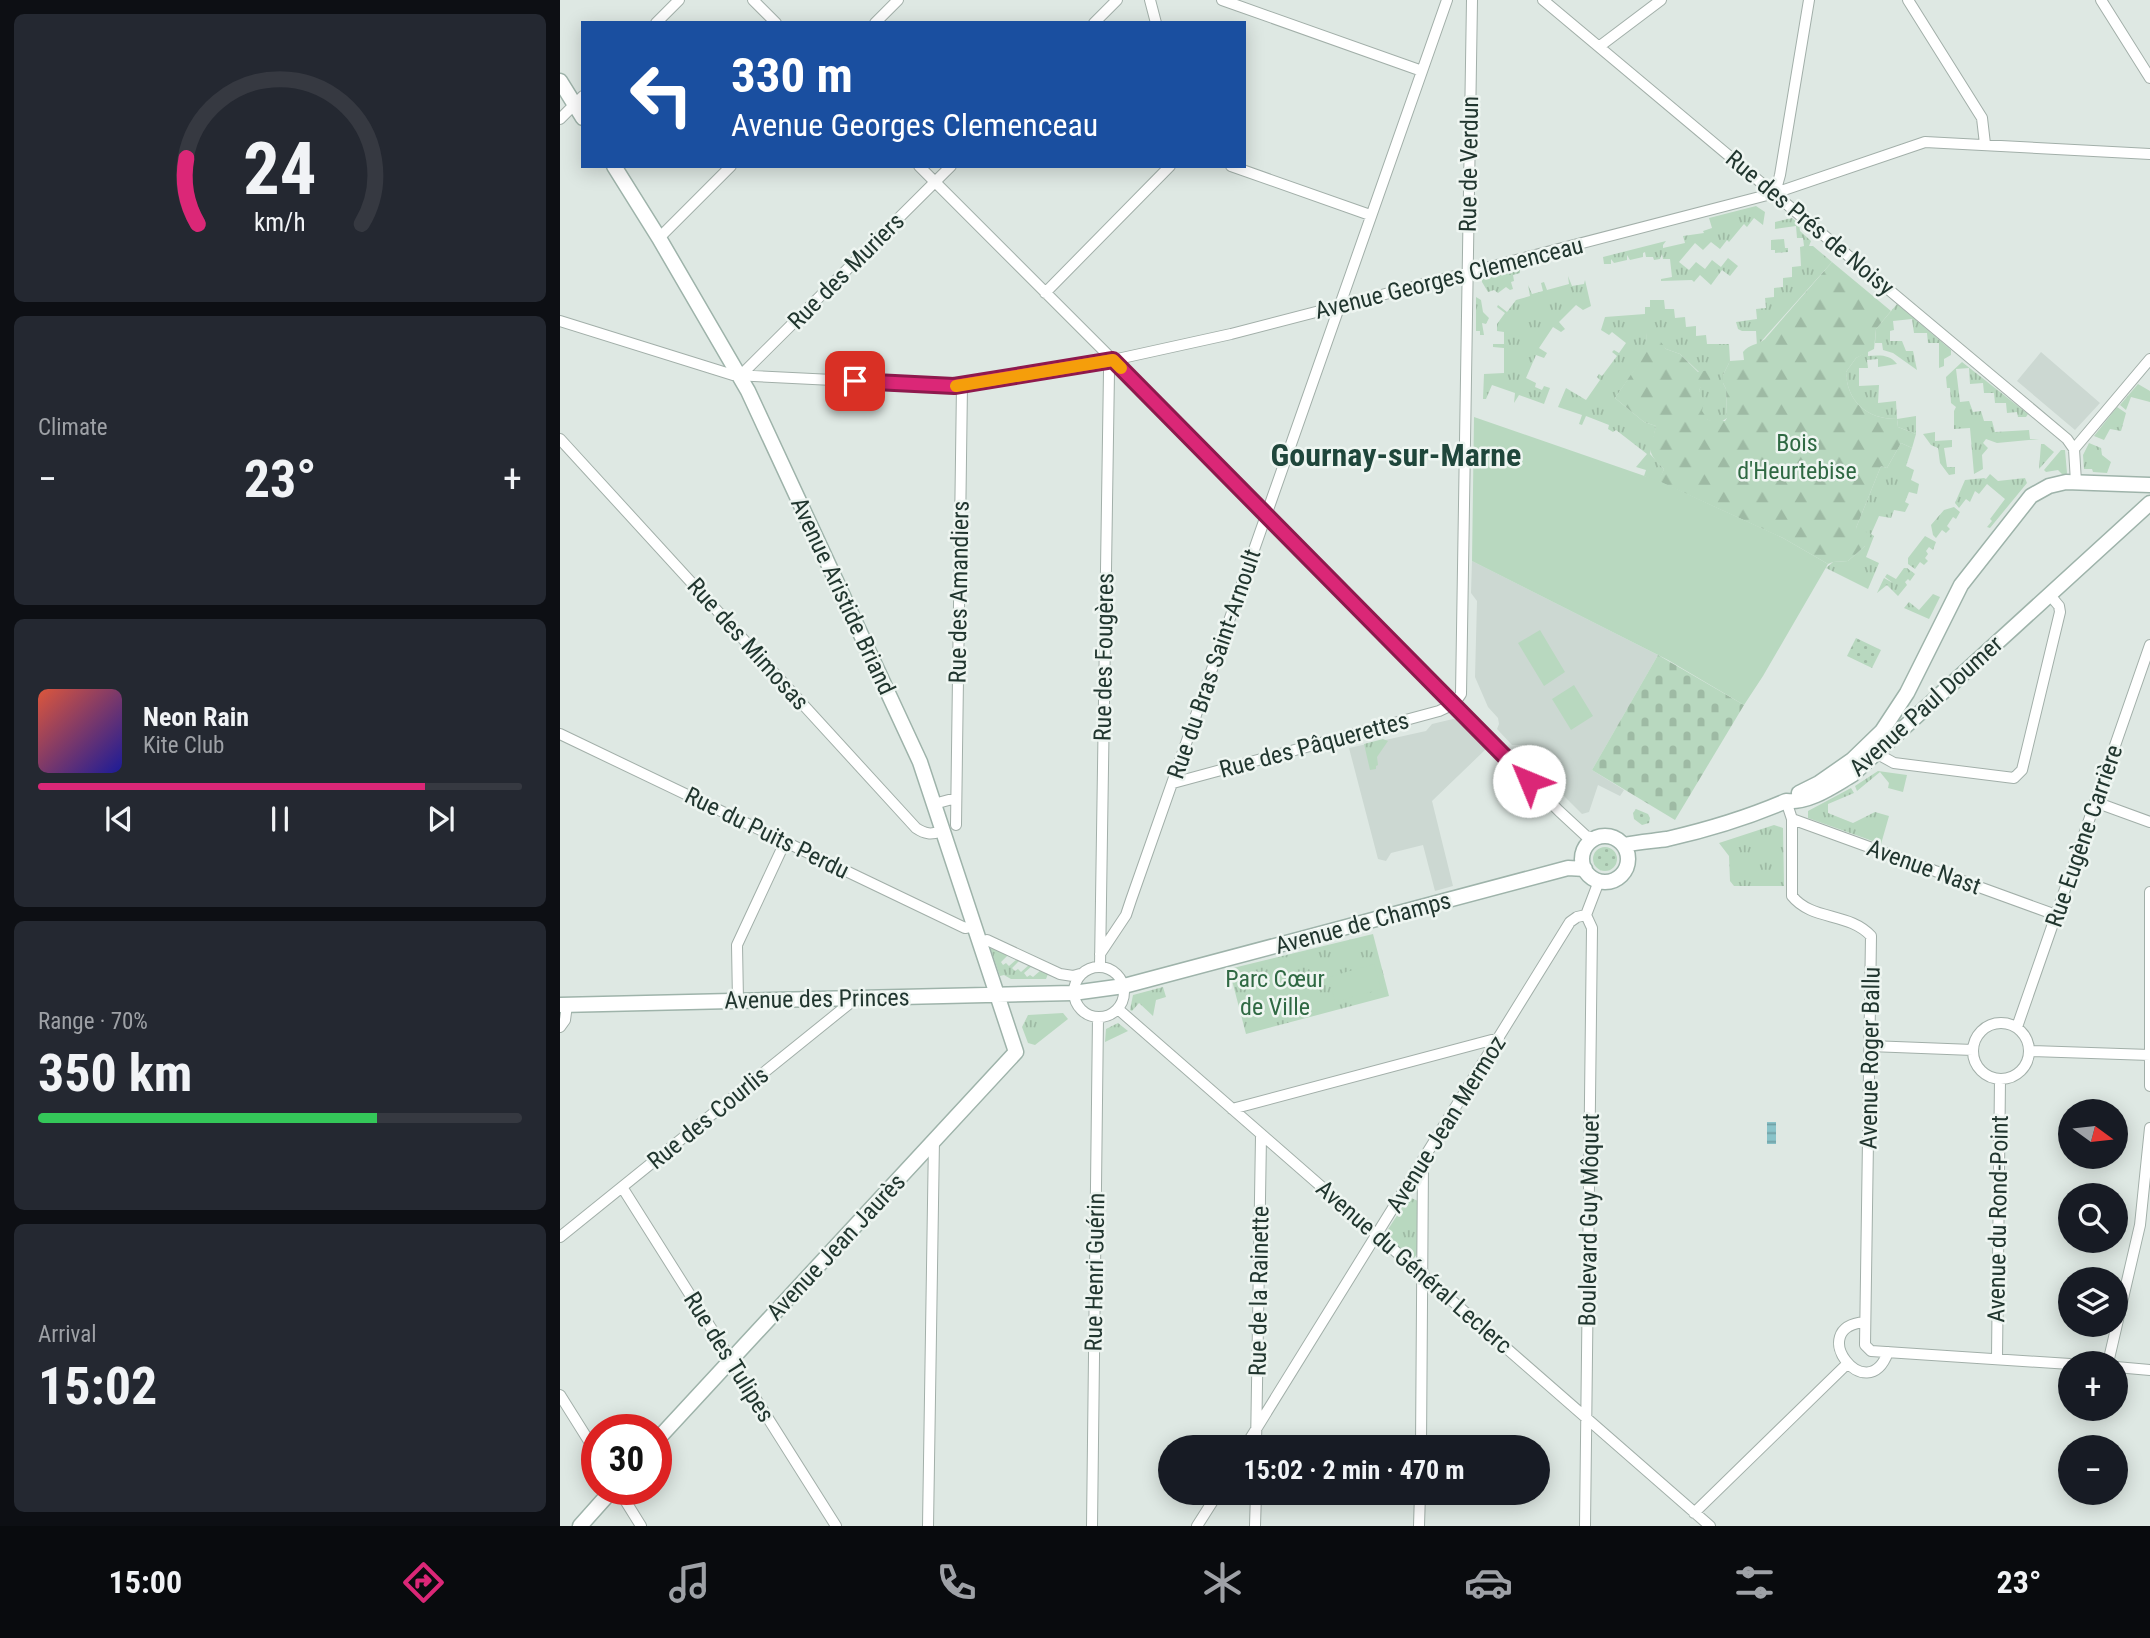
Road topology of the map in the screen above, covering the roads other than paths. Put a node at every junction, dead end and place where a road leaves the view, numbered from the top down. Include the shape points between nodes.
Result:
1 (679, 0) edge
2 (753, 0) edge
3 (898, 0) edge
4 (1117, 0) edge
5 (1150, 0) edge
6 (1222, 0) edge
7 (1447, 0) edge
8 (1472, 0) edge
9 (1544, 0) edge
10 (1661, 0) edge
11 (1809, 0) edge
12 (1908, 0) edge
13 (2101, 0) edge
14 (658, 21) edge
15 (774, 21) edge
16 (877, 21) edge
17 (1096, 21) edge
18 (1155, 21) edge
19 (1600, 46) junction
20 (1422, 71) junction
21 (2150, 78) edge
22 (560, 81) edge
23 (578, 100) edge
24 (560, 118) edge
25 (1985, 144) junction
26 (2150, 154) edge
27 (615, 168) edge
28 (729, 168) edge
29 (921, 168) edge
30 (949, 168) edge
31 (1168, 168) edge
32 (1237, 168) edge
33 (935, 182) junction
34 (1774, 193) junction
35 (1370, 215) junction
36 (659, 238) junction
37 (1467, 274) junction
38 (1045, 293) junction
39 (1339, 306) junction
40 (560, 321) edge
41 (2150, 359) edge
42 (1113, 360) junction
43 (740, 376) junction
44 (961, 385) junction
45 (560, 439) edge
46 (2074, 449) junction
47 (2076, 482) junction
48 (2150, 485) edge
49 (2150, 503) edge
50 (1266, 514) junction
51 (2049, 594) junction
52 (2150, 645) edge
53 (1911, 684) junction
54 (1934, 700) junction
55 (1454, 704) junction
56 (1893, 717) junction
57 (560, 734) edge
58 (1893, 739) junction
59 (1862, 752) junction
60 (1878, 753) junction
61 (1173, 783) junction
62 (956, 798) junction
63 (1786, 801) junction
64 (2095, 802) junction
65 (934, 804) junction
66 (1792, 819) junction
67 (2150, 822) edge
68 (949, 828) junction
69 (1595, 838) junction
70 (785, 842) junction
71 (1626, 852) junction
72 (1584, 863) junction
73 (1599, 880) junction
74 (2150, 892) edge
75 (1586, 915) junction
76 (2056, 915) junction
77 (975, 926) junction
78 (980, 942) junction
79 (1100, 954) junction
80 (1100, 966) junction
81 (1080, 974) junction
82 (1124, 986) junction
83 (1073, 993) junction
84 (998, 995) junction
85 (855, 998) junction
86 (738, 1001) junction
87 (564, 1005) edge
88 (1118, 1009) junction
89 (1098, 1017) junction
90 (560, 1027) edge
91 (2017, 1027) junction
92 (1499, 1038) junction
93 (1870, 1046) junction
94 (1973, 1050) junction
95 (2030, 1051) junction
96 (1016, 1052) joint
97 (2150, 1055) edge
98 (2000, 1079) junction
99 (2150, 1086) edge
100 (1232, 1109) junction
101 (2150, 1128) edge
102 (1261, 1136) junction
103 (934, 1139) junction
104 (1423, 1161) junction
105 (622, 1187) junction
106 (1377, 1235) junction
107 (560, 1237) edge
108 (1423, 1276) junction
109 (1866, 1322) junction
110 (2111, 1351) edge
111 (1888, 1352) junction
112 (1997, 1358) junction
113 (732, 1360) junction
114 (2058, 1363) edge
115 (1847, 1364) junction
116 (2128, 1368) edge
117 (2150, 1370) edge
118 (560, 1395) edge
119 (1586, 1417) junction
120 (672, 1424) edge
121 (581, 1428) edge
122 (1257, 1429) junction
123 (1253, 1435) edge
124 (1257, 1435) edge
125 (1421, 1435) edge
126 (599, 1505) edge
127 (628, 1505) edge
128 (1210, 1505) edge
129 (1256, 1505) edge
130 (1420, 1505) edge
131 (1694, 1513) junction
132 (580, 1526) edge
133 (641, 1526) edge
134 (836, 1526) edge
135 (928, 1526) edge
136 (1093, 1526) edge
137 (1197, 1526) edge
138 (1255, 1526) edge
139 (1419, 1526) edge
140 (1585, 1526) edge
141 (1710, 1526) edge

1 - 14 street
2 - 15 street
3 - 16 street
4 - 17 street
5 - 18 street
6 - 20 street
7 - 20 street, Rue du Bras Saint-Arnoult
8 - 37 street, Rue de Verdun
9 - 19 street, Rue des Prés de Noisy
10 - 19 street
11 - 34 street
12 - 25 street via 1982,118
13 - 21 street
19 - 34 street, Rue des Prés de Noisy
20 - 35 street, Rue du Bras Saint-Arnoult
22 - 23 main road
23 - 24 street
25 - 26 street, Avenue Georges Clemenceau
25 - 34 street, Avenue Georges Clemenceau via 1925,142
27 - 36 main road, Avenue Aristide Briand
28 - 36 street
29 - 33 street
30 - 33 street, Rue des Muriers
31 - 38 street
32 - 35 street
33 - 38 street
33 - 43 street, Rue des Muriers
34 - 37 street, Avenue Georges Clemenceau
34 - 46 street, Rue des Prés de Noisy
35 - 39 street, Rue du Bras Saint-Arnoult
36 - 43 main road, Avenue Aristide Briand
37 - 39 street, Avenue Georges Clemenceau
37 - 55 street, Rue de Verdun via 1461,694
38 - 42 street
39 - 42 street, Avenue Georges Clemenceau
39 - 50 street, Rue du Bras Saint-Arnoult
40 - 43 street, Avenue Georges Clemenceau
41 - 46 street
42 - 44 street, Avenue Georges Clemenceau
42 - 50 street
42 - 79 street, Rue des Fougères via 1108,385
43 - 44 street, Avenue Georges Clemenceau
43 - 65 main road, Avenue Aristide Briand via 920,762
44 - 62 street, Rue des Amandiers
45 - 68 street, Rue des Mimosas via 916,828 934,834
46 - 47 street
47 - 48 main road
47 - 53 main road via 2049,485 2026,500 1961,585
49 - 51 main road, Avenue Paul Doumer
50 - 55 street
50 - 61 street, Rue du Bras Saint-Arnoult
51 - 54 main road, Avenue Paul Doumer
51 - 60 street via 2060,612 2022,770 2014,778 1894,763
52 - 64 street, Rue Eugène Carrière
53 - 54 main road via 1920,699
53 - 56 main road
54 - 58 main road, Avenue Paul Doumer
55 - 61 street, Rue des Pâquerettes
55 - 69 street via 1575,826
56 - 58 street via 1898,724
56 - 59 main road
57 - 70 street, Rue du Puits Perdu
58 - 60 main road, Avenue Paul Doumer
59 - 60 street
59 - 63 main road
60 - 63 main road, Avenue Paul Doumer via 1824,792
61 - 79 street, Rue du Bras Saint-Arnoult via 1126,915
62 - 65 street
62 - 68 street, Rue des Amandiers
63 - 66 street, Avenue Roger Ballu
63 - 71 main road, Avenue Paul Doumer
64 - 67 street
64 - 76 street, Rue Eugène Carrière
65 - 68 main road, Avenue Aristide Briand
66 - 76 street, Avenue Nast
66 - 93 street, Avenue Roger Ballu via 1792,896 1804,908 1861,925 1871,936
68 - 77 main road, Avenue Aristide Briand
69 - 71 main road via 1614,837
69 - 72 main road via 1586,846
70 - 77 street, Rue du Puits Perdu via 965,928
70 - 86 street via 737,945
71 - 73 main road via 1624,872 1606,882
72 - 73 main road via 1588,874
72 - 82 main road, Avenue de Champs
73 - 75 street
74 - 97 street
75 - 92 street, Avenue Jean Mermoz via 1570,922
75 - 119 street, Boulevard Guy Môquet via 1592,928
76 - 91 street, Rue Eugène Carrière
77 - 78 main road, Avenue Aristide Briand
78 - 81 street via 987,940 1060,975
78 - 84 main road, Avenue Aristide Briand
79 - 80 street
80 - 81 street
80 - 82 street via 1115,972
81 - 83 street
82 - 83 main road, Avenue de Champs
82 - 88 street
83 - 84 main road, Avenue des Princes
83 - 89 street via 1084,1012
84 - 85 main road, Avenue des Princes
84 - 96 main road, Avenue Aristide Briand
85 - 86 main road, Avenue des Princes
85 - 105 street, Rue des Courlis
86 - 87 main road, Avenue des Princes
87 - 90 street via 567,1015
88 - 89 street
88 - 100 street, Avenue du Général Leclerc
89 - 136 street, Rue Henri Guérin
91 - 94 street via 2001,1023 1985,1028
91 - 95 street
92 - 100 street
92 - 104 street, Avenue Jean Mermoz
93 - 94 street
93 - 109 street, Avenue Roger Ballu
94 - 98 street via 1978,1067
95 - 97 street
95 - 98 street via 2024,1068
96 - 103 main road, Avenue Jean Jaurès
97 - 99 street
98 - 112 street, Avenue du Rond-Point
100 - 102 street, Avenue du Général Leclerc
101 - 110 street via 2140,1225
102 - 106 street, Avenue du Général Leclerc
102 - 122 street, Rue de la Rainette
103 - 113 main road, Avenue Jean Jaurès
103 - 135 street
104 - 106 street, Avenue Jean Mermoz
104 - 108 street
105 - 107 street, Rue des Courlis
105 - 113 street, Rue des Tulipes
106 - 108 street, Avenue du Général Leclerc
106 - 122 street, Avenue Jean Mermoz
108 - 119 street, Avenue du Général Leclerc
108 - 125 street
109 - 111 street, Avenue Roger Ballu via 1865,1345
109 - 115 street via 1843,1334 1840,1350
111 - 112 street
111 - 115 street via 1884,1362 1871,1370 1860,1371
112 - 114 street
113 - 120 main road, Avenue Jean Jaurès
113 - 134 street, Rue des Tulipes
115 - 131 street
116 - 117 street
118 - 121 street
119 - 131 street, Avenue du Général Leclerc
119 - 140 street, Boulevard Guy Môquet
122 - 123 street, Avenue Jean Mermoz
122 - 124 street, Rue de la Rainette
126 - 132 main road
127 - 133 street
128 - 137 street
129 - 138 street
130 - 139 street
131 - 141 street, Avenue du Général Leclerc

